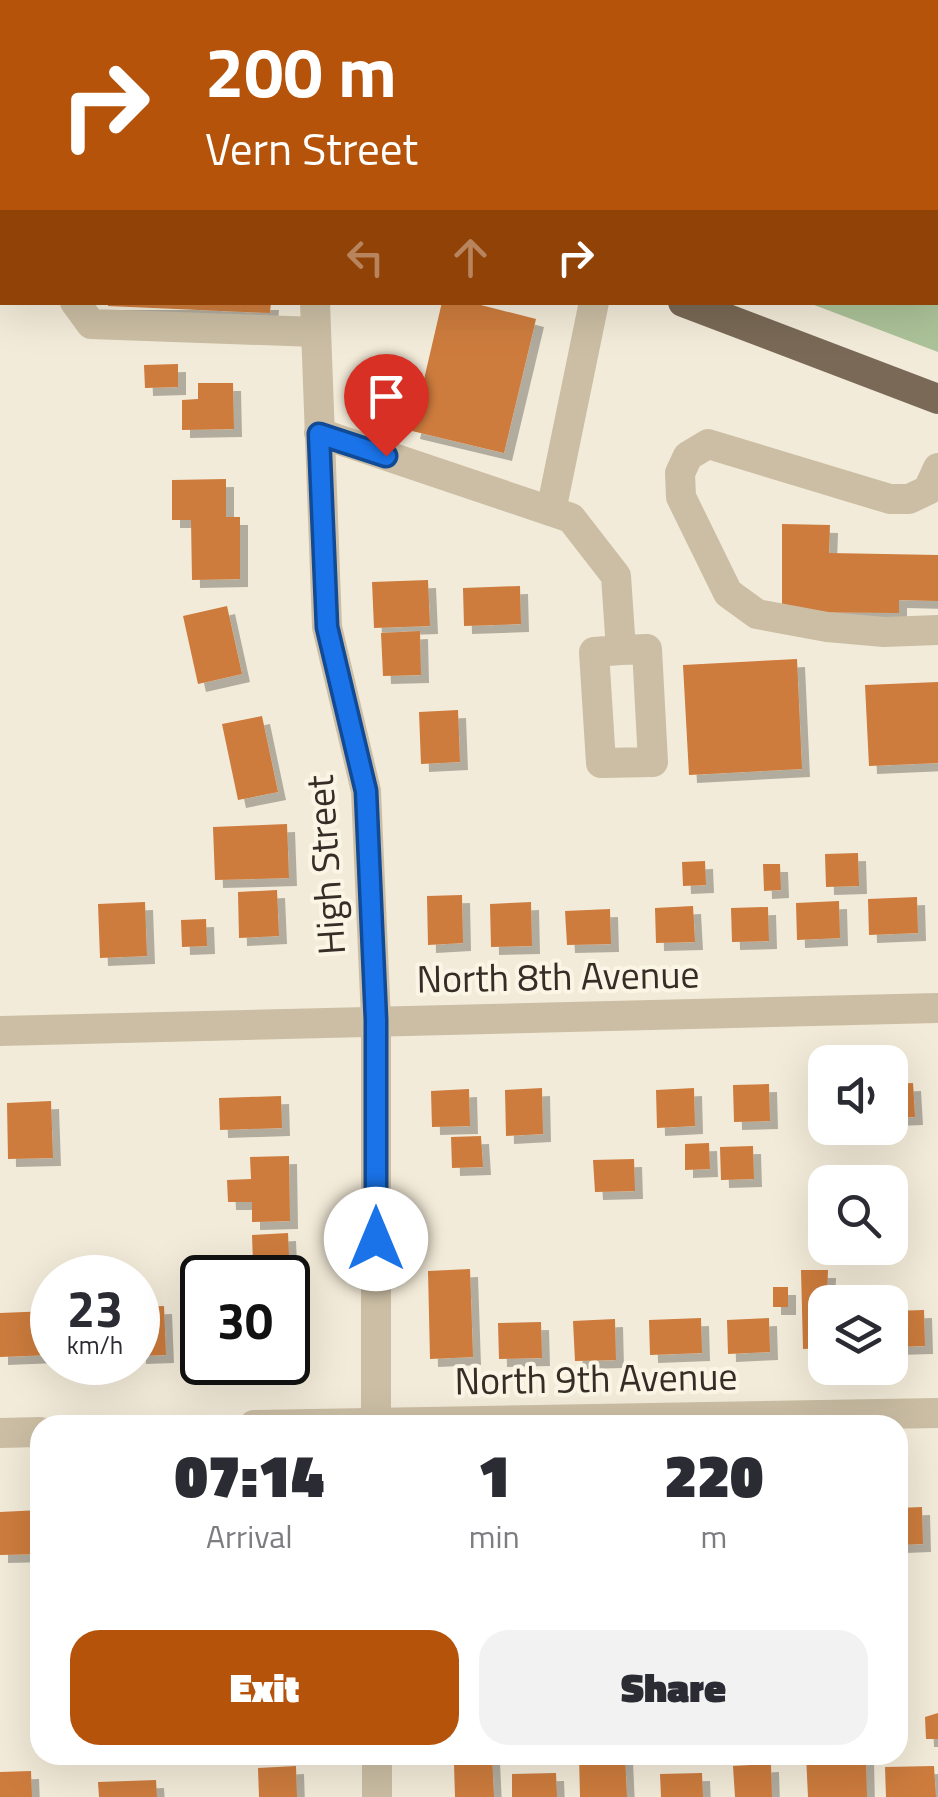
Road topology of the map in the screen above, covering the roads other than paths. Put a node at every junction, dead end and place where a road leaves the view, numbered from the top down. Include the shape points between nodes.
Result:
1 (76, 305) edge
2 (593, 305) edge
3 (692, 305) edge
4 (316, 318) edge
5 (938, 399) edge
6 (319, 434) junction
7 (935, 484) edge
8 (552, 511) junction
9 (938, 630) edge
10 (621, 650) dead end
11 (938, 1008) edge
12 (376, 1020) junction
13 (0, 1031) edge
14 (938, 1413) edge
15 (376, 1415) edge
16 (826, 1415) edge
17 (30, 1432) edge
18 (0, 1433) edge
19 (377, 1765) edge
20 (377, 1797) edge

1 - 4 street via 91,324
2 - 8 street
3 - 5 main road
4 - 6 street, High Street
6 - 8 street
6 - 12 street, High Street via 327,627 366,791
7 - 9 street via 908,499 890,499 708,444 688,456 680,472 681,497 728,592 757,614 827,627
8 - 10 street via 570,518 616,576
11 - 12 street, North 8th Avenue
12 - 13 street, North 8th Avenue
12 - 15 street, High Street
14 - 16 street, North 9th Avenue
17 - 18 street
19 - 20 street

